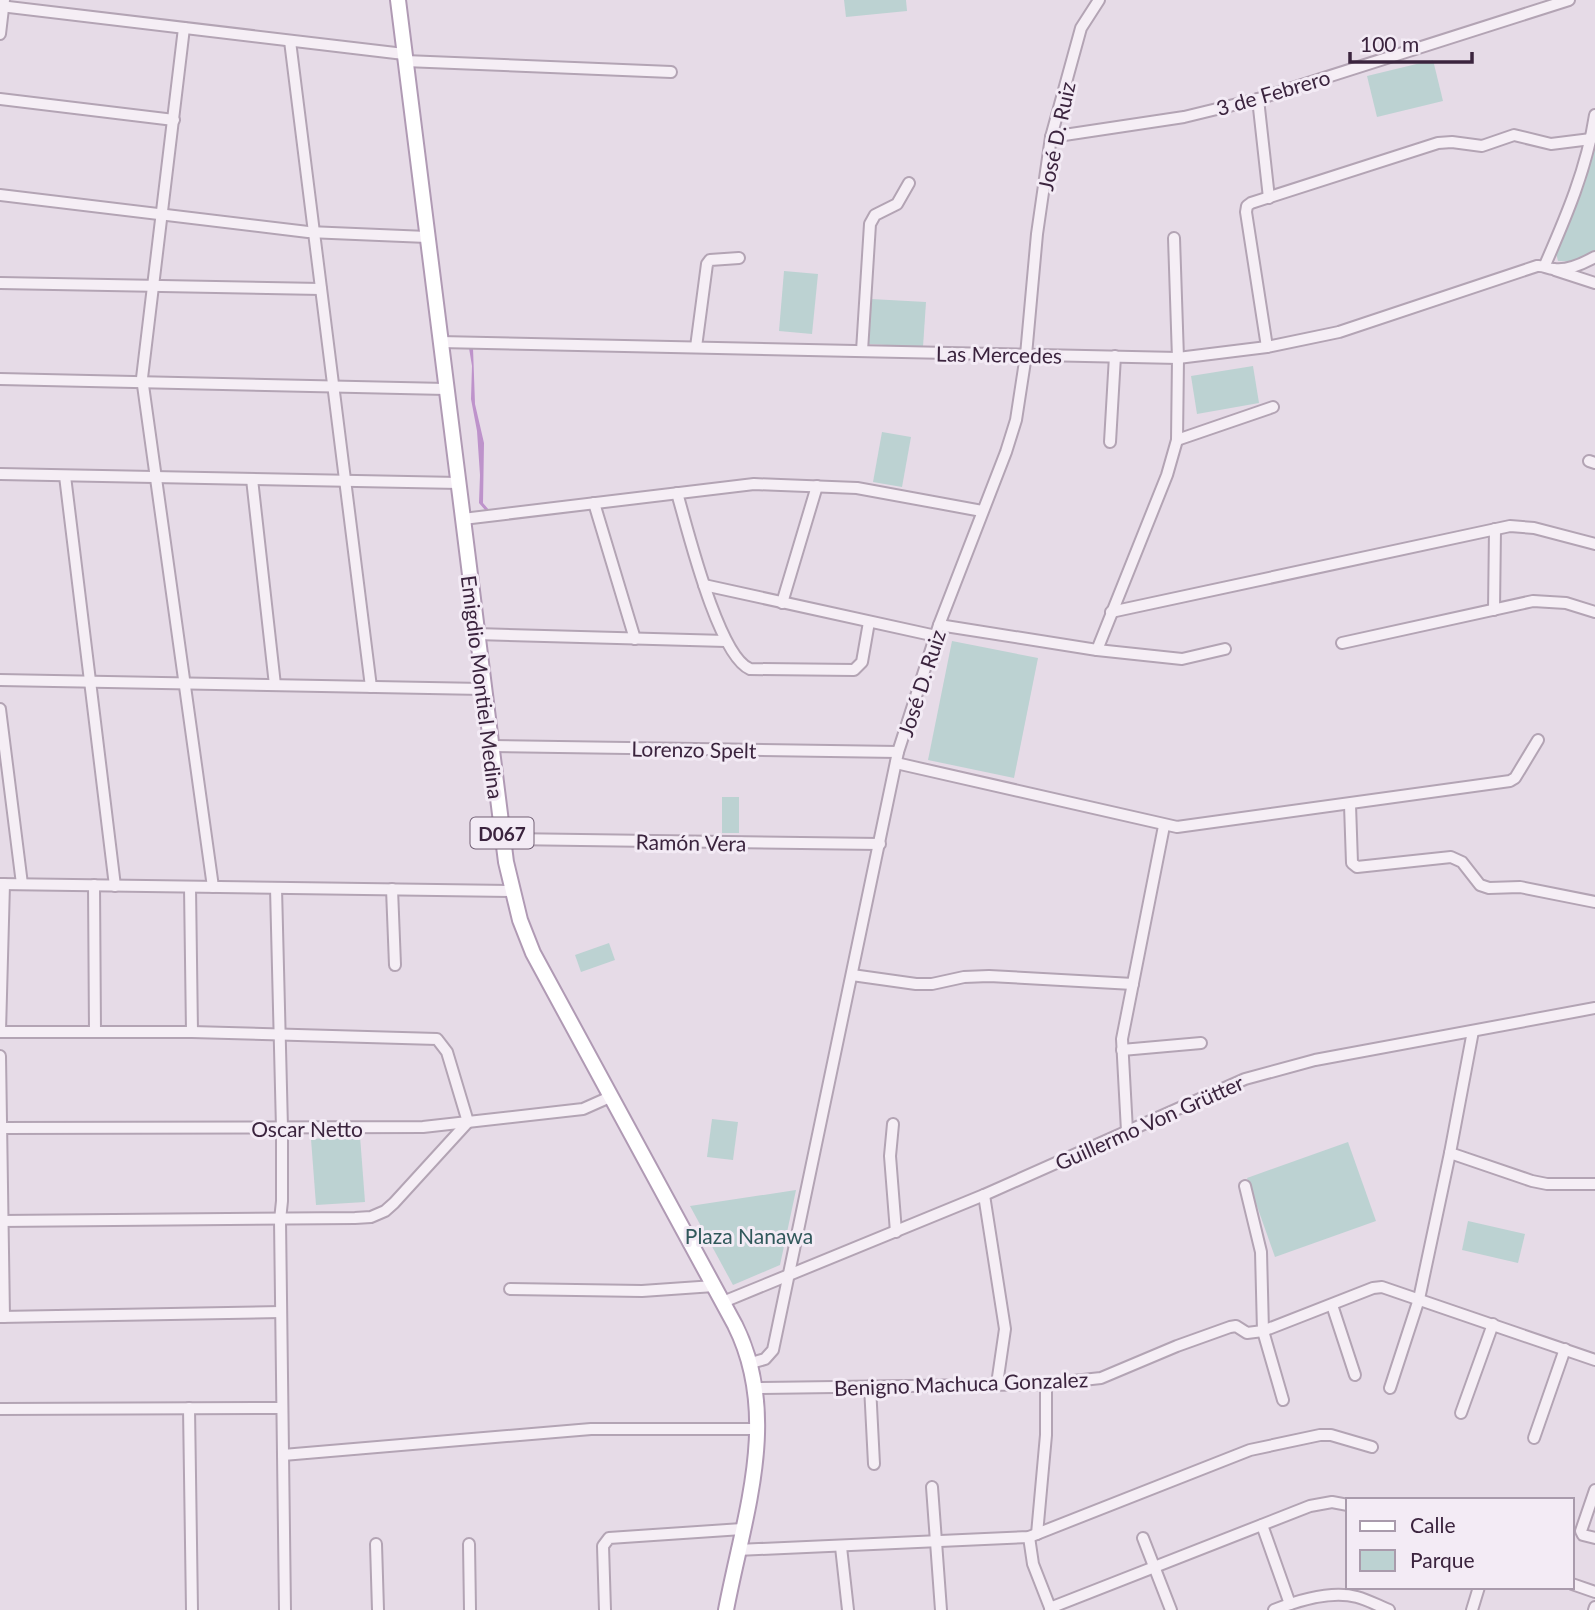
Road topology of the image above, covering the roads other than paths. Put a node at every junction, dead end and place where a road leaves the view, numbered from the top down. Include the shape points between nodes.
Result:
1 (398, 0) edge
2 (1099, 0) edge
3 (1569, 0) edge
4 (2, 4) edge
5 (184, 28) junction
6 (0, 34) edge
7 (290, 41) junction
8 (405, 58) junction
9 (671, 72) dead end
10 (0, 99) edge
11 (1258, 99) junction
12 (1595, 115) edge
13 (174, 120) junction
14 (1051, 137) junction
15 (1591, 139) junction
16 (909, 183) dead end
17 (0, 195) edge
18 (1269, 198) junction
19 (161, 215) junction
20 (314, 233) junction
21 (427, 237) junction
22 (1174, 238) dead end
23 (1595, 257) edge
24 (739, 258) dead end
25 (1550, 267) junction
26 (0, 283) edge
27 (1595, 284) edge
28 (153, 286) junction
29 (321, 289) junction
30 (440, 342) junction
31 (696, 346) junction
32 (1267, 347) junction
33 (862, 351) junction
34 (1026, 355) junction
35 (1115, 356) junction
36 (1178, 358) junction
37 (0, 379) edge
38 (142, 382) junction
39 (333, 386) junction
40 (446, 389) junction
41 (1273, 407) dead end
42 (1177, 440) junction
43 (1110, 442) dead end
44 (0, 474) edge
45 (65, 476) junction
46 (156, 477) junction
47 (252, 479) junction
48 (345, 481) junction
49 (458, 483) junction
50 (817, 485) junction
51 (677, 493) junction
52 (594, 503) junction
53 (982, 511) junction
54 (463, 519) junction
55 (1495, 529) junction
56 (1595, 544) edge
57 (704, 585) junction
58 (782, 603) junction
59 (1494, 610) junction
60 (1111, 612) junction
61 (1595, 612) edge
62 (869, 622) junction
63 (937, 631) junction
64 (476, 634) junction
65 (635, 639) junction
66 (726, 641) junction
67 (1342, 643) dead end
68 (1224, 649) dead end
69 (1097, 650) junction
70 (0, 680) edge
71 (91, 682) junction
72 (184, 684) junction
73 (275, 685) junction
74 (371, 687) junction
75 (483, 690) junction
76 (0, 709) edge
77 (1538, 740) dead end
78 (491, 746) junction
79 (897, 758) junction
80 (1350, 804) junction
81 (1164, 825) junction
82 (502, 839) junction
83 (880, 844) junction
84 (2, 884) edge
85 (22, 884) junction
86 (94, 886) junction
87 (115, 886) junction
88 (190, 887) junction
89 (213, 887) junction
90 (276, 888) junction
91 (392, 890) junction
92 (512, 891) junction
93 (1595, 902) edge
94 (395, 965) dead end
95 (852, 975) junction
96 (1133, 984) junction
97 (1595, 1008) edge
98 (0, 1031) edge
99 (95, 1031) junction
100 (1473, 1031) junction
101 (192, 1032) junction
102 (281, 1035) junction
103 (1201, 1043) dead end
104 (1122, 1050) junction
105 (0, 1056) edge
106 (610, 1097) junction
107 (468, 1122) junction
108 (893, 1124) dead end
109 (1, 1128) edge
110 (282, 1128) junction
111 (1127, 1132) junction
112 (1450, 1153) junction
113 (1595, 1184) edge
114 (1245, 1186) dead end
115 (984, 1195) junction
116 (280, 1220) junction
117 (1, 1221) edge
118 (896, 1232) junction
119 (790, 1273) junction
120 (714, 1286) junction
121 (510, 1289) dead end
122 (1419, 1298) junction
123 (723, 1302) junction
124 (1332, 1305) junction
125 (281, 1312) junction
126 (2, 1317) edge
127 (1493, 1324) junction
128 (1263, 1331) junction
129 (1565, 1349) junction
130 (1595, 1360) edge
131 (751, 1363) junction
132 (1355, 1375) dead end
133 (997, 1384) junction
134 (1046, 1384) junction
135 (870, 1386) junction
136 (756, 1388) junction
137 (1390, 1388) dead end
138 (1283, 1400) dead end
139 (189, 1408) junction
140 (282, 1408) junction
141 (0, 1409) edge
142 (1461, 1413) dead end
143 (759, 1429) junction
144 (1534, 1438) dead end
145 (1372, 1447) dead end
146 (283, 1455) junction
147 (874, 1464) dead end
148 (932, 1488) dead end
149 (1595, 1490) edge
150 (1346, 1505) edge
151 (1262, 1525) junction
152 (742, 1529) junction
153 (1033, 1535) junction
154 (1143, 1538) dead end
155 (1595, 1538) edge
156 (935, 1542) junction
157 (376, 1544) dead end
158 (469, 1544) dead end
159 (842, 1547) junction
160 (737, 1550) junction
161 (1153, 1567) junction
162 (1574, 1585) edge
163 (1478, 1589) edge
164 (1359, 1592) edge
165 (1595, 1592) edge
166 (1290, 1604) junction
167 (1051, 1609) edge
168 (192, 1610) edge
169 (285, 1610) edge
170 (378, 1610) edge
171 (470, 1610) edge
172 (605, 1610) edge
173 (726, 1610) edge
174 (848, 1610) edge
175 (941, 1610) edge
176 (1171, 1610) edge
177 (1274, 1610) edge
178 (1389, 1610) edge
179 (1472, 1610) edge

1 - 8 main road, Emigdio Montiel Medina / D067
2 - 14 street, José D. Ruiz via 1081,28
3 - 11 street, 3 de Febrero
4 - 5 street
4 - 6 street
5 - 7 street
5 - 13 street
7 - 8 street
7 - 20 street
8 - 9 street
8 - 21 main road, Emigdio Montiel Medina / D067
10 - 13 street
11 - 14 street, 3 de Febrero via 1184,117
11 - 18 street
12 - 15 street
13 - 19 street
14 - 34 street, José D. Ruiz
15 - 18 street via 1551,144 1514,135 1482,146 1438,143
15 - 25 street
16 - 33 street via 897,204 875,215 870,224
17 - 19 street
18 - 32 street via 1247,206
19 - 20 street
19 - 28 street
20 - 21 street
20 - 29 street
21 - 30 main road, Emigdio Montiel Medina / D067
22 - 36 street
23 - 25 street, Las Mercedes
24 - 31 street via 707,264
25 - 27 street
25 - 32 street, Las Mercedes via 1460,290 1339,332
26 - 28 street
28 - 29 street
28 - 38 street
29 - 39 street
30 - 31 street, Las Mercedes
30 - 40 main road, Emigdio Montiel Medina / D067
31 - 33 street, Las Mercedes
32 - 36 street, Las Mercedes
33 - 34 street, Las Mercedes
34 - 35 street, Las Mercedes
34 - 53 street, José D. Ruiz via 1016,421
35 - 36 street, Las Mercedes
35 - 43 street
36 - 42 street
37 - 38 street
38 - 39 street
38 - 46 street
39 - 40 street
39 - 48 street
40 - 49 main road, Emigdio Montiel Medina / D067
41 - 42 street
42 - 60 street
44 - 45 street
45 - 46 street
45 - 71 street
46 - 47 street
46 - 72 street
47 - 48 street
47 - 73 street
48 - 49 street
48 - 74 street
49 - 54 main road, Emigdio Montiel Medina / D067
50 - 51 street via 754,484
50 - 53 street
50 - 58 street
51 - 52 street
51 - 57 street
52 - 54 street
52 - 65 street
53 - 63 street, José D. Ruiz
54 - 64 main road, Emigdio Montiel Medina / D067
55 - 56 street via 1521,526
55 - 59 street
55 - 60 street
57 - 58 street
57 - 66 street
58 - 62 street
59 - 61 street via 1550,601
59 - 67 street
60 - 69 street
62 - 63 street
62 - 66 street via 862,662 854,670 750,670
63 - 69 street
63 - 79 street, José D. Ruiz
64 - 65 street
64 - 75 main road, Emigdio Montiel Medina / D067
65 - 66 street
68 - 69 street via 1182,659
70 - 71 street
71 - 72 street
71 - 87 street
72 - 73 street
72 - 89 street
73 - 74 street
74 - 75 street
75 - 78 main road, Emigdio Montiel Medina / D067
76 - 85 street
77 - 80 street, Lorenzo Spelt via 1510,781
78 - 79 street, Lorenzo Spelt
78 - 82 main road, Emigdio Montiel Medina / D067
79 - 81 street, Lorenzo Spelt
79 - 83 street, José D. Ruiz
80 - 81 street, Lorenzo Spelt via 1190,826
80 - 93 street via 1352,863 1357,867 1451,857 1489,888 1520,887
81 - 96 street
82 - 83 street, Ramón Vera
82 - 92 main road, Emigdio Montiel Medina / D067
83 - 95 street, José D. Ruiz
84 - 85 street
84 - 98 street
85 - 86 street
86 - 87 street
86 - 99 street
87 - 88 street
88 - 89 street
88 - 101 street
89 - 90 street
90 - 91 street
90 - 102 street
91 - 92 street
91 - 94 street
92 - 106 main road, Emigdio Montiel Medina / D067 via 533,953
95 - 96 street via 916,984 989,976
95 - 119 street, José D. Ruiz
96 - 104 street
97 - 100 street, Guillermo Von Grütter
98 - 99 street
99 - 101 street
100 - 111 street, Guillermo Von Grütter via 1315,1060 1245,1079
100 - 112 street
101 - 102 street
102 - 107 street via 437,1039 447,1052
102 - 110 street
103 - 104 street
104 - 111 street
105 - 109 street
106 - 107 street, Oscar Netto via 583,1109
106 - 120 main road, Emigdio Montiel Medina / D067
107 - 110 street, Oscar Netto via 423,1127
107 - 116 street via 385,1211 371,1217
108 - 118 street via 890,1156
109 - 110 street, Oscar Netto
109 - 117 street
110 - 116 street
111 - 115 street, Guillermo Von Grütter
112 - 113 street via 1532,1181
112 - 122 street
114 - 128 street via 1261,1252
115 - 118 street, Guillermo Von Grütter
115 - 133 street via 1005,1329
116 - 117 street
116 - 125 street
117 - 126 street
118 - 119 street, Guillermo Von Grütter
119 - 123 street, Guillermo Von Grütter
119 - 131 street, José D. Ruiz via 773,1350 765,1359
120 - 121 street via 642,1291
120 - 123 main road, Emigdio Montiel Medina / D067
122 - 124 street, Benigno Machuca Gonzalez via 1382,1287
122 - 127 street, Benigno Machuca Gonzalez
122 - 137 street
123 - 131 main road, Emigdio Montiel Medina / D067
124 - 128 street, Benigno Machuca Gonzalez
124 - 132 street
125 - 126 street
125 - 140 street
127 - 129 street, Benigno Machuca Gonzalez
127 - 142 street
128 - 134 street, Benigno Machuca Gonzalez via 1247,1333 1233,1326 1101,1378
128 - 138 street
129 - 130 street, Benigno Machuca Gonzalez
129 - 144 street
131 - 136 main road, Emigdio Montiel Medina / D067
133 - 134 street, Benigno Machuca Gonzalez
133 - 135 street, Benigno Machuca Gonzalez
134 - 153 street via 1046,1435
135 - 136 street, Benigno Machuca Gonzalez
135 - 147 street
136 - 143 main road, Emigdio Montiel Medina / D067
139 - 140 street
139 - 141 street
139 - 168 street
140 - 146 street
143 - 146 street via 591,1429
143 - 152 main road, Emigdio Montiel Medina / D067
145 - 153 street via 1320,1435 1250,1450
146 - 169 street
148 - 156 street
149 - 155 street via 1581,1531
150 - 151 street via 1319,1504
151 - 161 street
151 - 166 street
152 - 160 main road, Emigdio Montiel Medina / D067
152 - 172 street via 609,1538 603,1546
153 - 156 street
153 - 167 street via 1033,1564
154 - 161 street
156 - 159 street
156 - 175 street
157 - 170 street
158 - 171 street
159 - 160 street
159 - 174 street
160 - 173 main road, Emigdio Montiel Medina / D067
161 - 167 street
161 - 176 street
162 - 165 street
163 - 179 street
164 - 166 street
164 - 178 street
166 - 177 street

